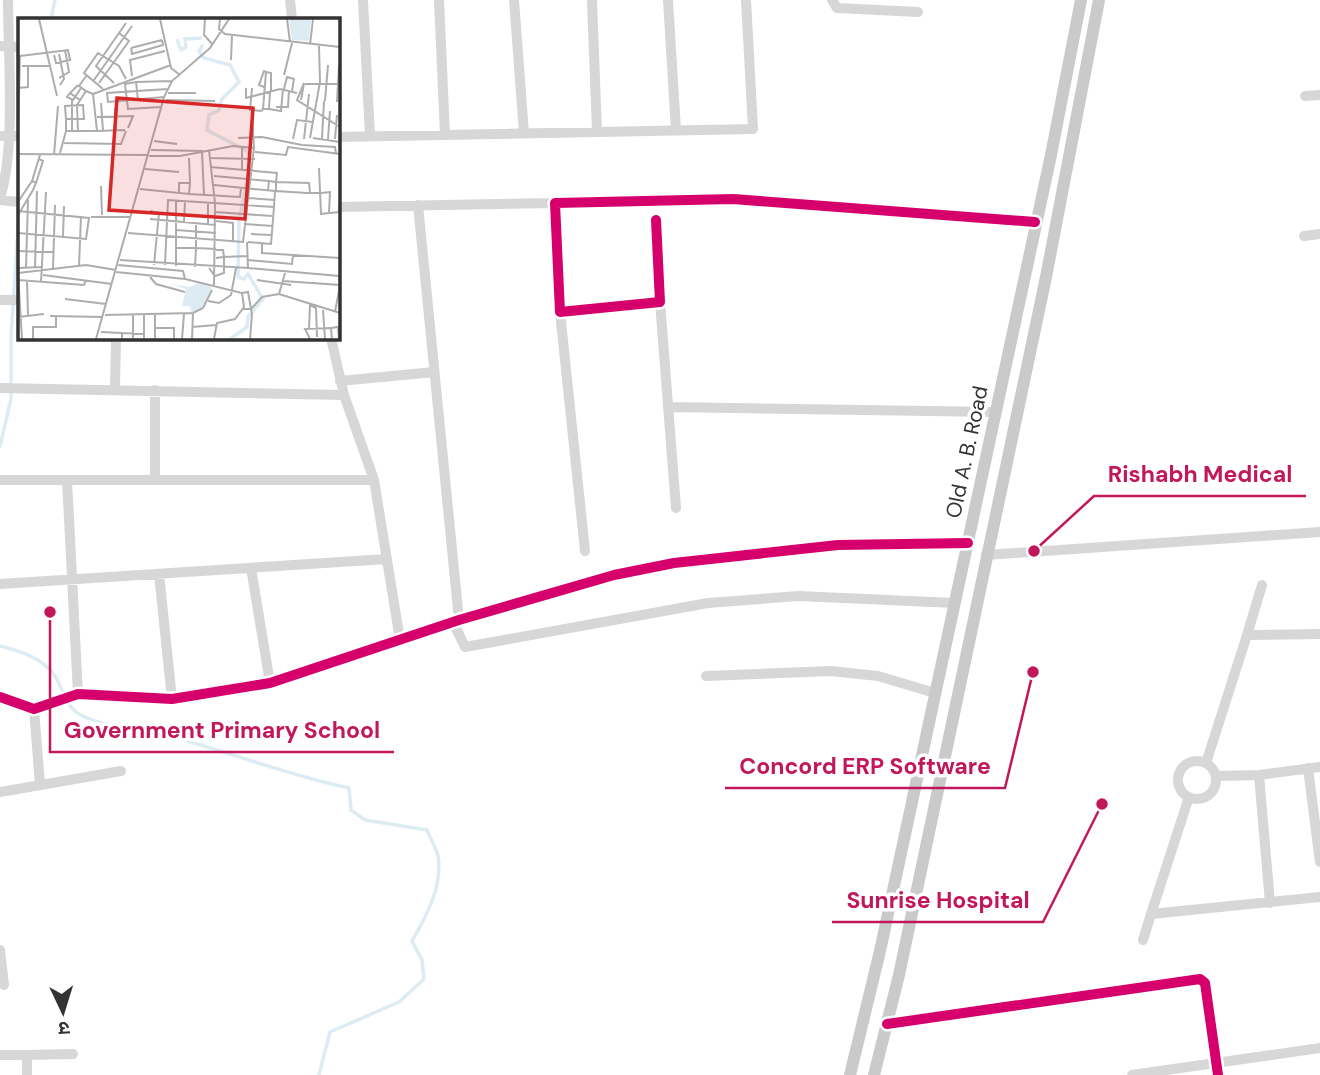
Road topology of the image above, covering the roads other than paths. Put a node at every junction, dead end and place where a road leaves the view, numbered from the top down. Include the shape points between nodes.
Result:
1 (8, 0) edge
2 (290, 0) edge
3 (363, 0) edge
4 (439, 0) edge
5 (514, 0) edge
6 (592, 0) edge
7 (668, 0) edge
8 (746, 0) edge
9 (832, 0) edge
10 (1081, 0) edge
11 (1099, 0) edge
12 (918, 12) dead end
13 (292, 18) edge
14 (9, 47) edge
15 (1320, 95) edge
16 (1305, 96) dead end
17 (676, 130) junction
18 (597, 132) junction
19 (524, 133) junction
20 (444, 135) junction
21 (9, 136) edge
22 (370, 136) junction
23 (340, 137) edge
24 (0, 199) edge
25 (18, 202) edge
26 (555, 203) junction
27 (418, 205) junction
28 (340, 207) edge
29 (656, 220) dead end
30 (1035, 222) junction
31 (1320, 234) edge
32 (1304, 236) dead end
33 (0, 300) edge
34 (18, 300) edge
35 (660, 302) junction
36 (560, 312) junction
37 (116, 340) edge
38 (331, 340) edge
39 (434, 372) junction
40 (340, 381) junction
41 (1, 388) edge
42 (115, 389) junction
43 (155, 390) junction
44 (344, 395) junction
45 (668, 407) junction
46 (995, 412) junction
47 (2, 480) edge
48 (67, 480) junction
49 (155, 481) junction
50 (374, 481) junction
51 (676, 508) dead end
52 (1320, 532) edge
53 (968, 542) junction
54 (585, 551) dead end
55 (986, 555) junction
56 (387, 559) junction
57 (251, 568) junction
58 (159, 574) junction
59 (72, 580) junction
60 (0, 584) edge
61 (1262, 585) dead end
62 (955, 603) junction
63 (456, 621) junction
64 (1320, 634) edge
65 (1247, 635) junction
66 (400, 640) junction
67 (706, 676) dead end
68 (270, 683) junction
69 (935, 693) junction
70 (73, 696) junction
71 (0, 697) edge
72 (172, 699) junction
73 (34, 709) junction
74 (1206, 763) junction
75 (1320, 767) edge
76 (1308, 768) junction
77 (121, 771) dead end
78 (1259, 775) junction
79 (1216, 776) junction
80 (40, 785) junction
81 (0, 792) edge
82 (1189, 797) junction
83 (1320, 862) edge
84 (1320, 897) edge
85 (1270, 903) junction
86 (1150, 914) junction
87 (1143, 940) dead end
88 (0, 950) edge
89 (880, 951) junction
90 (902, 958) junction
91 (4, 985) dead end
92 (887, 1024) junction
93 (1320, 1048) edge
94 (73, 1054) dead end
95 (0, 1055) edge
96 (27, 1055) junction
97 (1215, 1062) junction
98 (27, 1075) edge
99 (850, 1075) edge
100 (874, 1075) edge
101 (1132, 1075) edge
102 (1217, 1075) edge

1 - 14 street
2 - 13 street
3 - 22 street
4 - 20 street
5 - 19 street
6 - 18 street
7 - 17 street
8 - 17 street via 753,129
9 - 12 street via 837,8
10 - 30 main road, Old A. B. Road
11 - 55 main road, Old A. B. Road
14 - 21 street
15 - 16 street
17 - 18 street
18 - 19 street
19 - 20 street
20 - 22 street
21 - 24 street
22 - 23 street
24 - 25 street
26 - 27 street
26 - 30 street via 733,199
26 - 36 street
27 - 28 street
27 - 39 street
29 - 35 street
30 - 46 main road, Old A. B. Road
31 - 32 street
33 - 34 street
35 - 36 street
35 - 45 street
36 - 54 street
37 - 42 street
38 - 40 street
39 - 40 street
39 - 63 street
40 - 44 street
41 - 42 street
42 - 43 street
43 - 44 street
43 - 49 street
44 - 50 street
45 - 46 street
45 - 51 street
46 - 53 main road, Old A. B. Road
47 - 48 street
48 - 49 street
48 - 59 street
49 - 50 street
50 - 56 street
52 - 55 street
53 - 62 main road, Old A. B. Road
53 - 63 street via 838,545 674,563 614,575
55 - 90 main road, Old A. B. Road
56 - 57 street
56 - 66 street
57 - 58 street
57 - 68 street
58 - 59 street
58 - 72 street
59 - 60 street
59 - 70 street
61 - 65 street
62 - 63 street via 798,596 708,603 465,647
62 - 69 main road, Old A. B. Road
63 - 66 street
64 - 65 street
65 - 74 street
66 - 68 street
67 - 69 street via 831,671 878,676
68 - 72 street
69 - 89 main road, Old A. B. Road
70 - 72 street
70 - 73 street
71 - 73 street
73 - 80 street
74 - 79 street
74 - 82 street via 1191,762 1179,773 1179,785
75 - 76 street
76 - 78 street
76 - 83 street
77 - 80 street
78 - 79 street
78 - 85 street
79 - 82 street via 1209,795
80 - 81 street
82 - 86 street
84 - 85 street
85 - 86 street
86 - 87 street
88 - 91 street
89 - 90 main road
89 - 99 main road, Old A. B. Road
90 - 92 main road, Old A. B. Road
92 - 97 street via 1200,979 1205,984
92 - 100 main road, Old A. B. Road
93 - 97 street
94 - 96 street
95 - 96 street
96 - 98 street
97 - 101 street
97 - 102 street

